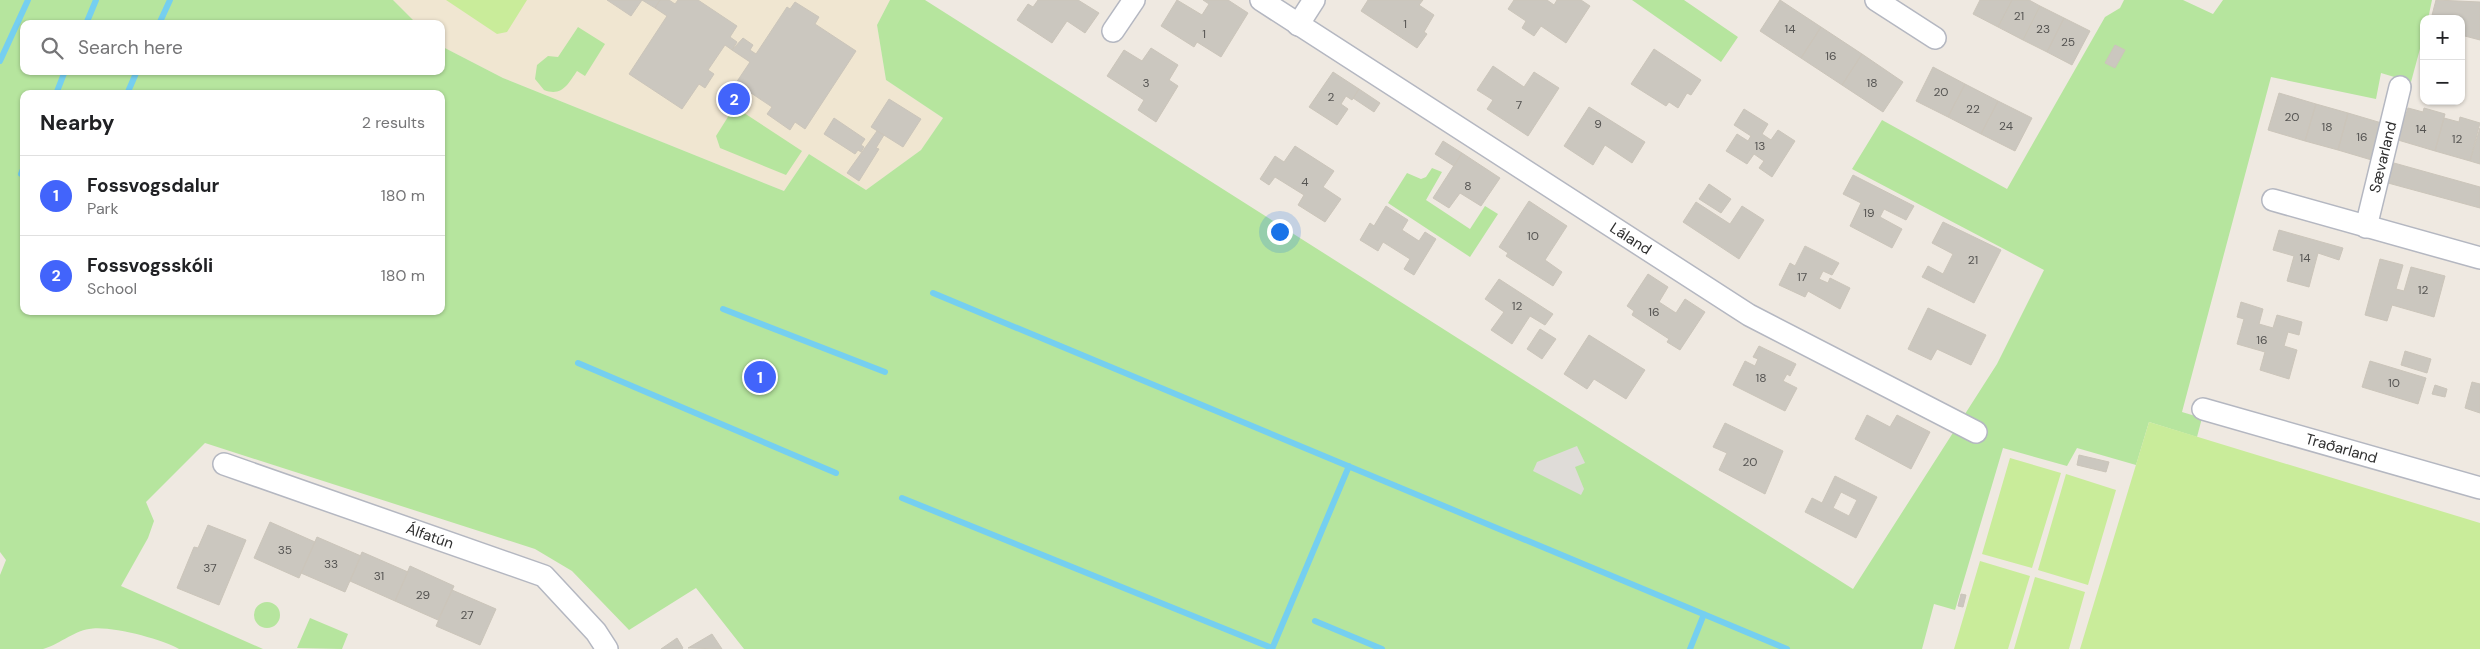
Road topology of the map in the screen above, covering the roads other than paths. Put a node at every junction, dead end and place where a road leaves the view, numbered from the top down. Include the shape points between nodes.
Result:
1 (1134, 0) edge
2 (1260, 0) edge
3 (1314, 0) edge
4 (1876, 0) edge
5 (1298, 25) junction
6 (1113, 31) dead end
7 (1935, 38) dead end
8 (2400, 87) dead end
9 (2273, 200) dead end
10 (2366, 227) junction
11 (2480, 258) edge
12 (2203, 409) dead end
13 (1976, 432) dead end
14 (224, 464) dead end
15 (2480, 488) edge
16 (606, 649) edge

1 - 6 street
2 - 5 street, Láland
3 - 5 street
4 - 7 street
5 - 13 street, Láland via 1749,315
8 - 10 street, Sævarland
9 - 10 street
10 - 11 street
12 - 15 street, Traðarland
14 - 16 street, Álfatún via 544,576 596,632

